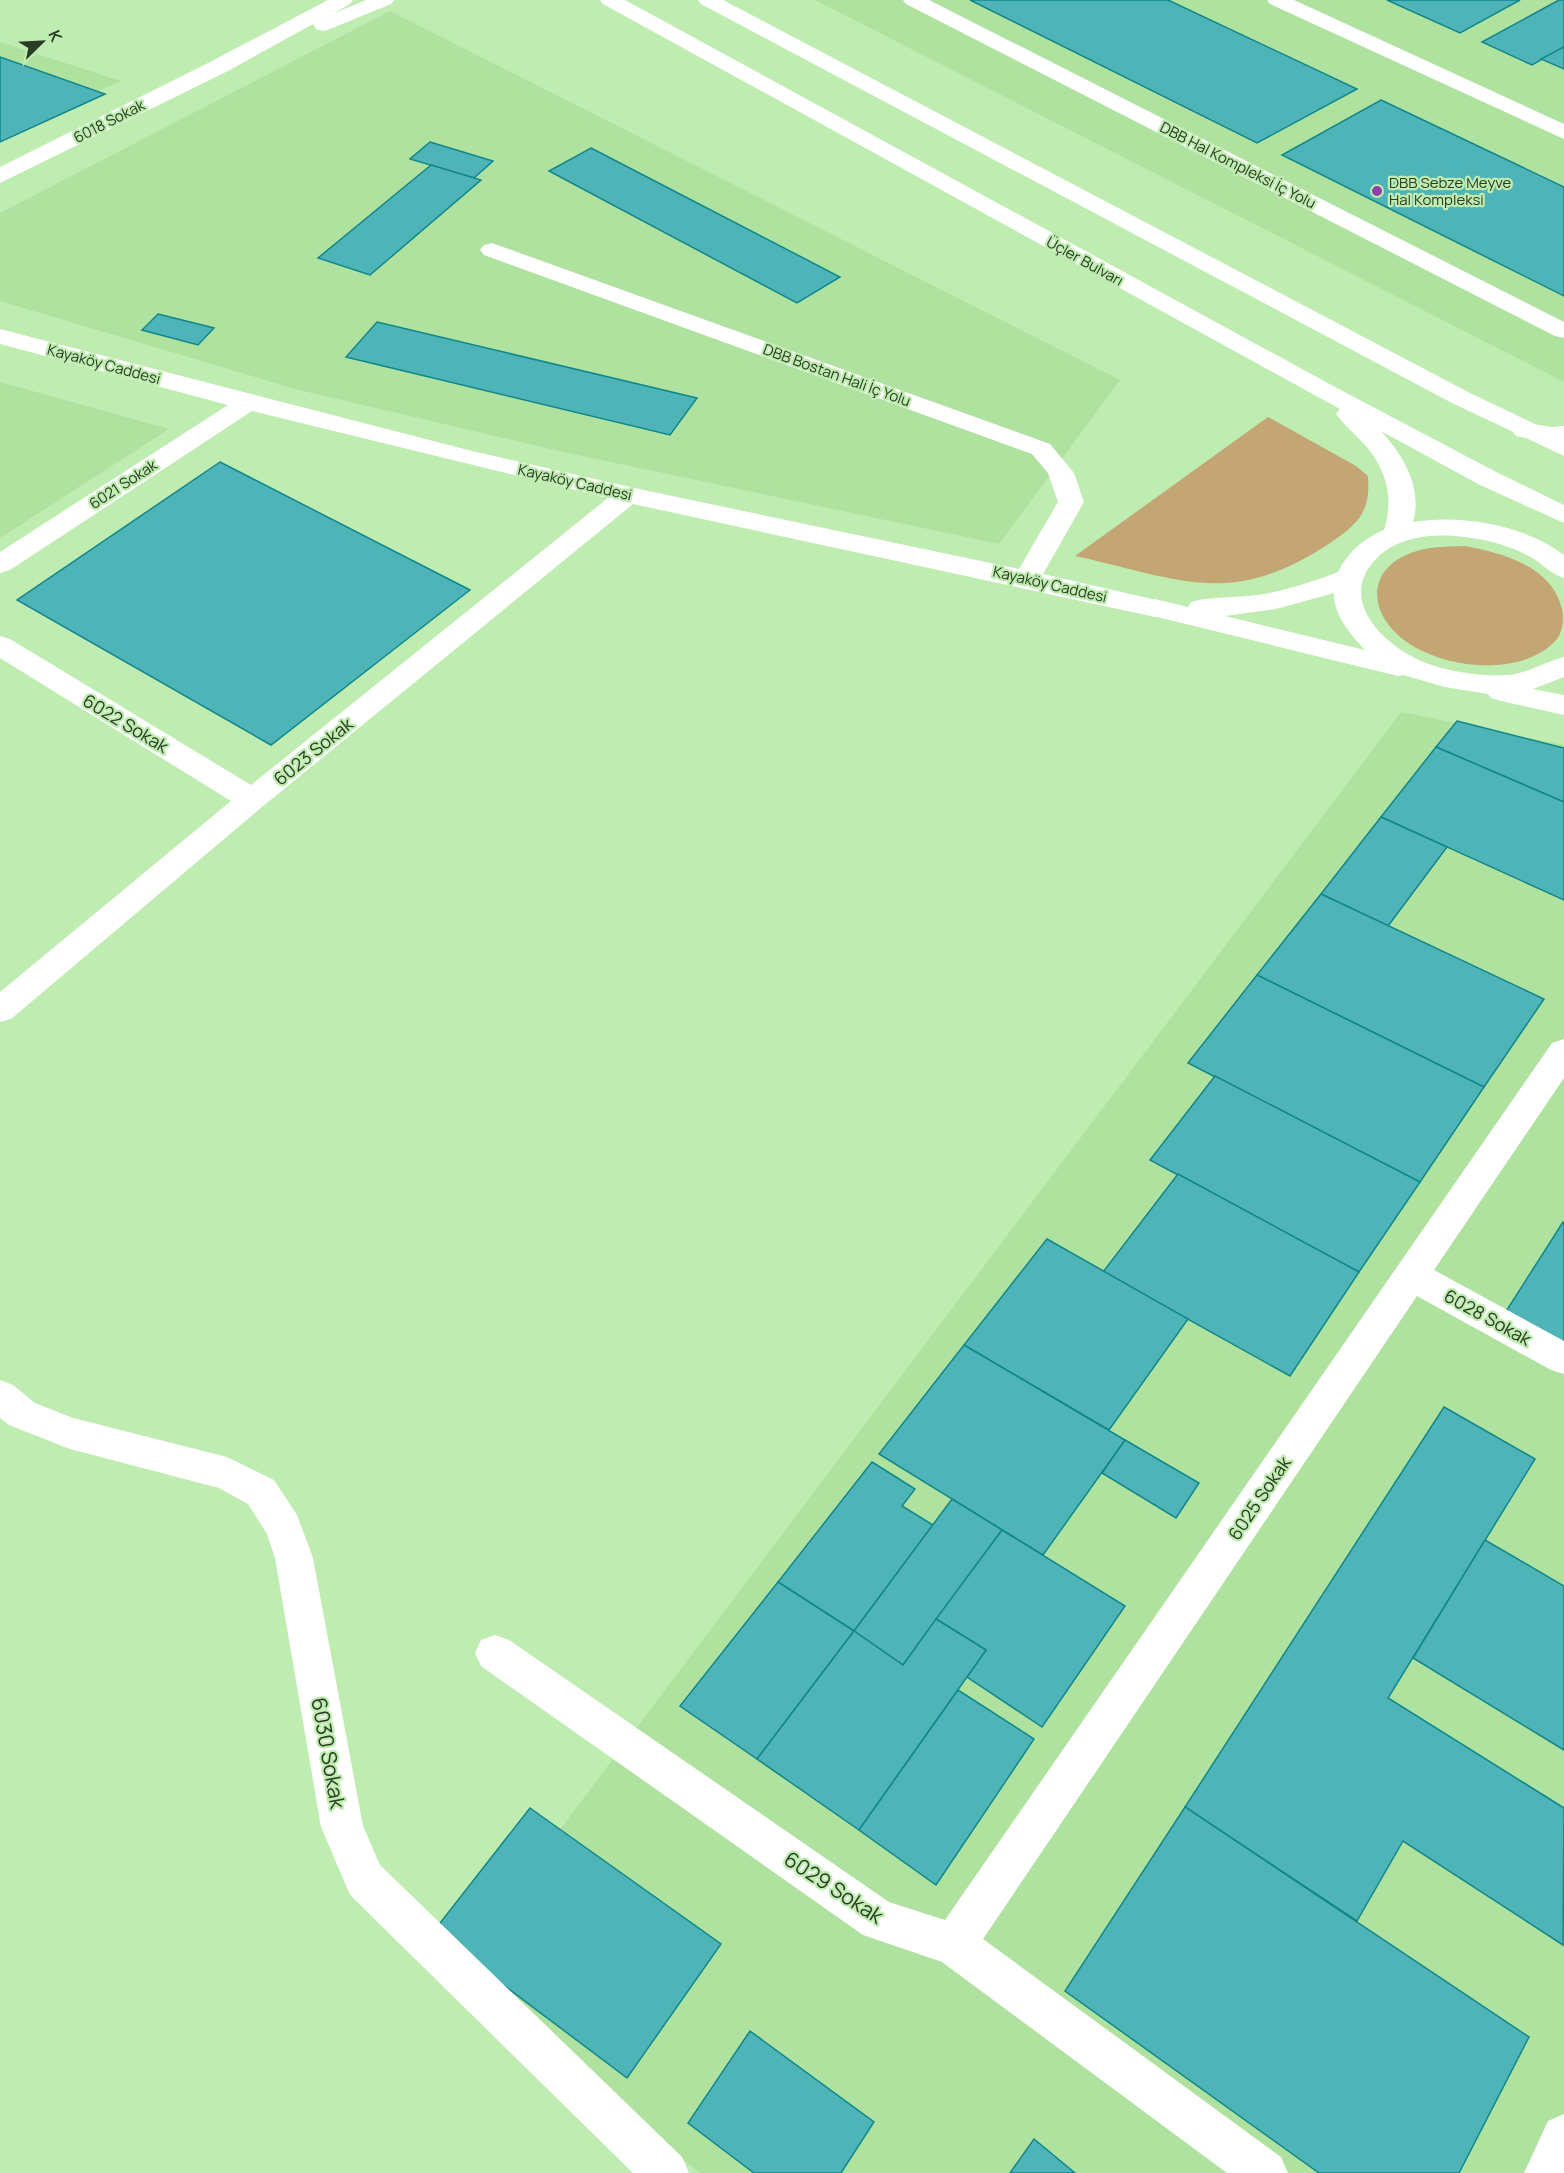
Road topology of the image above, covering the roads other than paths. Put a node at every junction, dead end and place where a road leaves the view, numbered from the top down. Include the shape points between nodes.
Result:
1 (343, 0) edge
2 (384, 0) edge
3 (610, 0) edge
4 (708, 0) edge
5 (720, 0) edge
6 (913, 0) edge
7 (1277, 0) edge
8 (756, 26) junction
9 (218, 67) junction
10 (1564, 132) edge
11 (0, 176) edge
12 (492, 250) dead end
13 (1564, 331) edge
14 (0, 336) edge
15 (1326, 393) junction
16 (247, 404) junction
17 (1525, 430) junction
18 (1564, 434) edge
19 (1564, 448) edge
20 (629, 494) junction
21 (1564, 515) edge
22 (1396, 536) junction
23 (0, 564) edge
24 (1564, 569) edge
25 (1027, 578) junction
26 (1348, 578) junction
27 (1155, 608) junction
28 (0, 645) edge
29 (1564, 666) edge
30 (1438, 676) junction
31 (1564, 705) edge
32 (252, 800) junction
33 (0, 1010) edge
34 (1564, 1052) edge
35 (1411, 1275) junction
36 (1564, 1359) edge
37 (0, 1396) edge
38 (495, 1653) dead end
39 (954, 1944) junction
40 (1564, 2137) edge
41 (666, 2173) edge
42 (1265, 2173) edge
43 (1547, 2173) edge

1 - 9 street, 6018 Sokak
2 - 9 street, 6018 Sokak
3 - 15 street, Üçler Bulvarı
4 - 8 street
5 - 8 street
6 - 13 street, DBB Hal Kompleksi İç Yolu
7 - 10 street
8 - 17 street
9 - 11 street, 6018 Sokak
12 - 25 street, DBB Bostan Hali İç Yolu via 1041,449 1066,479 1071,502
14 - 16 street, Kayaköy Caddesi
15 - 21 street, Üçler Bulvarı
15 - 22 street via 1366,431 1395,470 1404,493 1403,518
16 - 20 street, Kayaköy Caddesi
16 - 23 street, 6021 Sokak
17 - 18 street
17 - 19 street
20 - 25 street, Kayaköy Caddesi
20 - 32 street, 6023 Sokak
22 - 24 street via 1413,530 1448,527 1486,531 1522,542
22 - 26 street via 1382,540 1359,557
25 - 27 street, Kayaköy Caddesi
26 - 27 street via 1286,599 1240,608
26 - 30 street via 1347,602 1358,627 1381,650 1413,668
27 - 30 street
28 - 32 street, 6022 Sokak
29 - 30 street via 1540,678 1500,685
30 - 31 street
32 - 33 street, 6023 Sokak
34 - 35 street, 6025 Sokak
35 - 36 street, 6028 Sokak
35 - 39 street, 6025 Sokak
37 - 41 street, 6030 Sokak via 22,1414 69,1432 227,1474 261,1492 284,1527 294,1558 342,1827 365,1880
38 - 39 street, 6029 Sokak via 878,1920
39 - 42 street, 6029 Sokak
40 - 43 street

